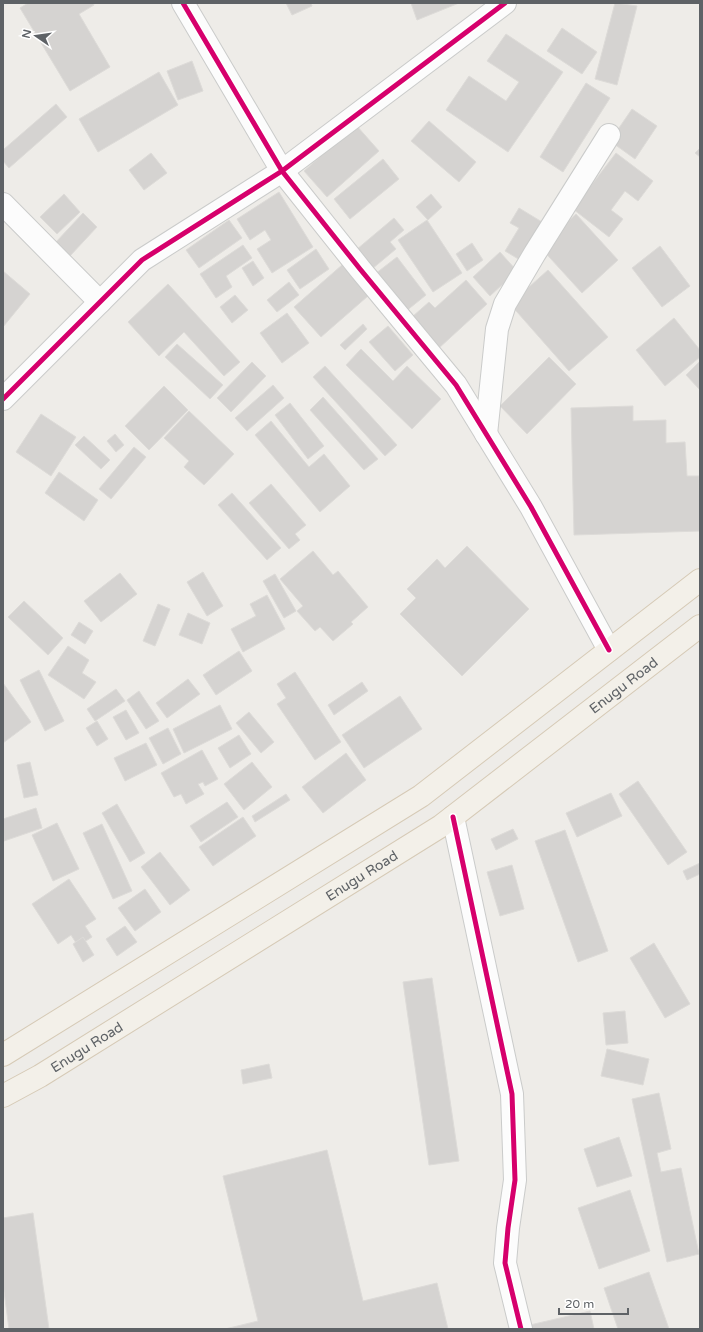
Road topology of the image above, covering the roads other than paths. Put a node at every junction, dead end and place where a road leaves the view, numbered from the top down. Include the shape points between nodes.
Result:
1 (183, 3) edge
2 (505, 3) edge
3 (609, 135) dead end
4 (282, 171) junction
5 (3, 204) edge
6 (100, 302) junction
7 (3, 399) edge
8 (486, 434) junction
9 (700, 580) edge
10 (700, 626) edge
11 (609, 650) junction
12 (453, 817) junction
13 (3, 1055) edge
14 (3, 1096) edge
15 (521, 1329) edge

1 - 4 street
2 - 4 street
3 - 8 street via 505,304 497,329
4 - 6 street via 142,260
4 - 8 street via 456,385
5 - 6 street
6 - 7 street
8 - 11 street via 531,507
9 - 11 main road
10 - 12 main road, Enugu Road
11 - 13 main road via 421,796
12 - 14 main road, Enugu Road via 47,1072
12 - 15 street via 512,1094 515,1180 505,1262

